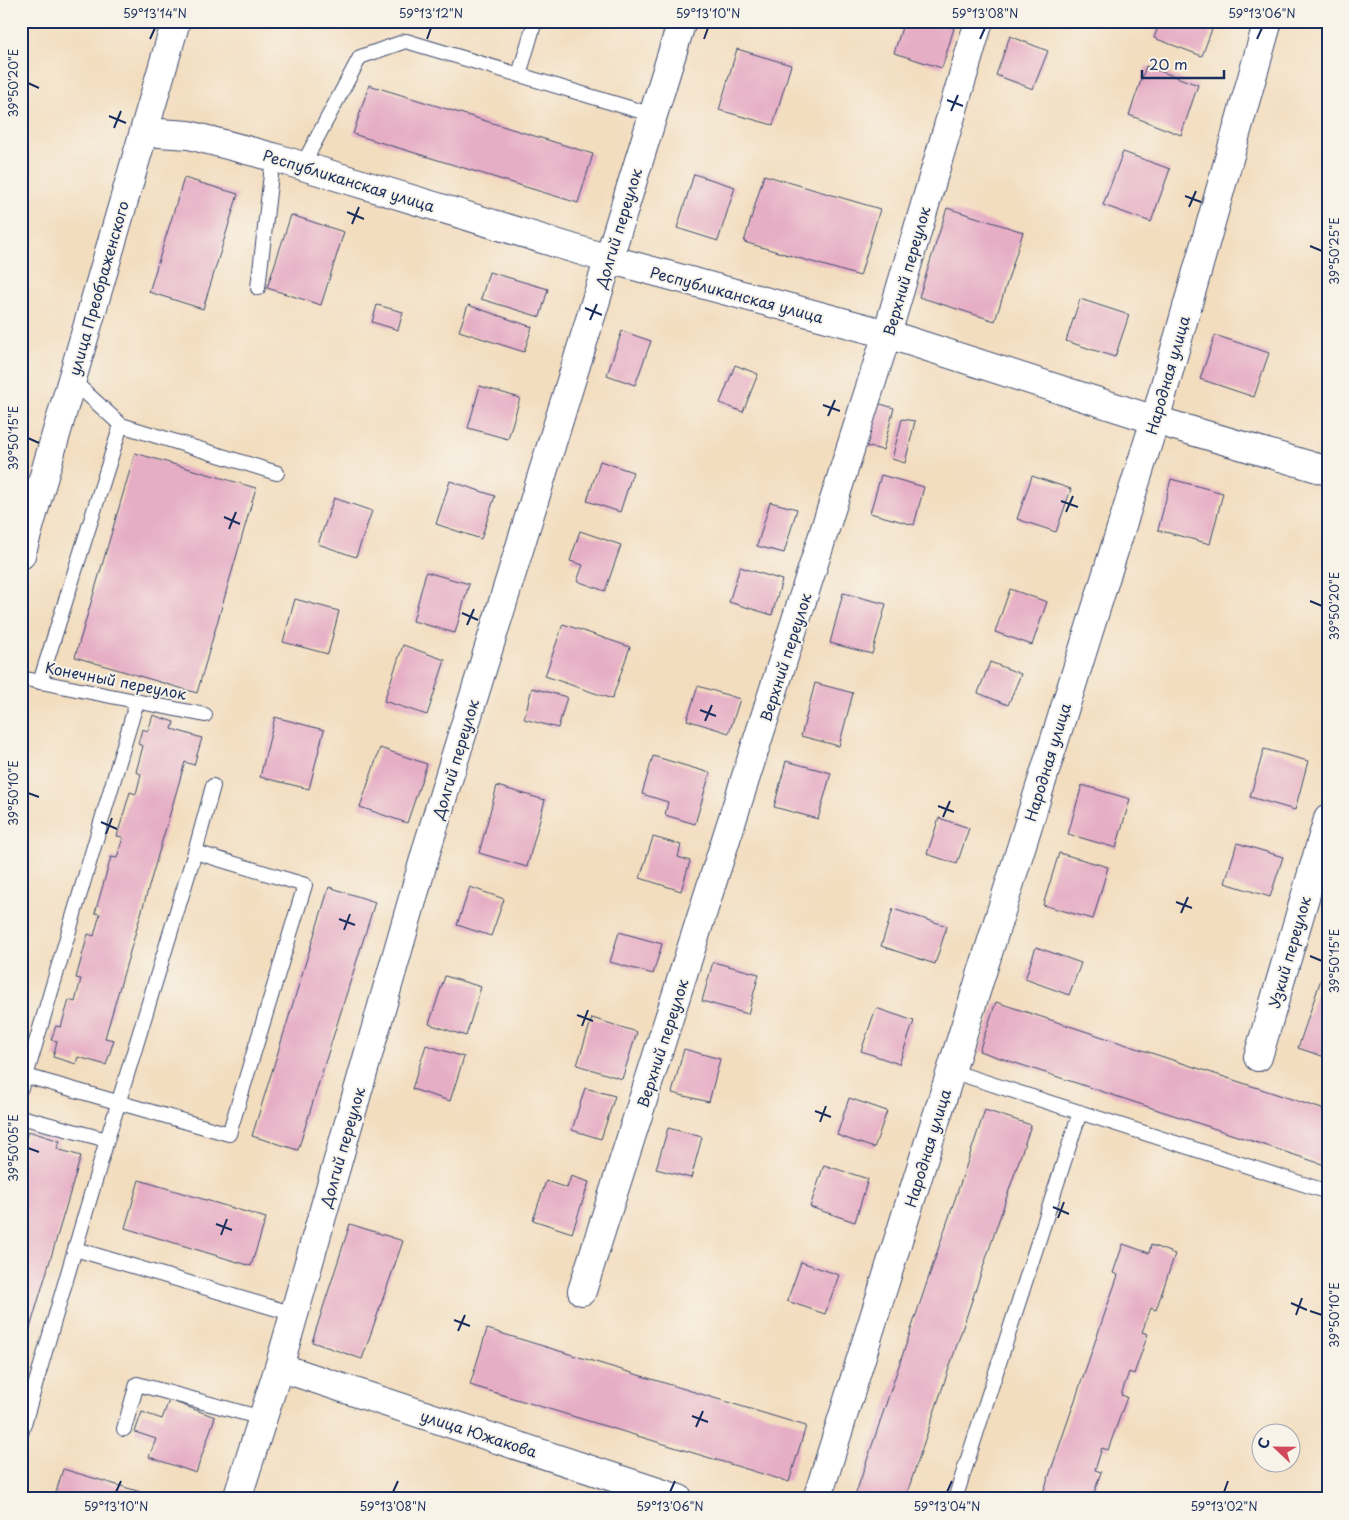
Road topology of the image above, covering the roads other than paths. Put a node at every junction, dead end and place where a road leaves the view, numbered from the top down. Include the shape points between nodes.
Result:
1 (176, 21) edge
2 (535, 21) edge
3 (682, 21) edge
4 (979, 21) edge
5 (1268, 21) edge
6 (519, 75) junction
7 (653, 115) junction
8 (144, 132) junction
9 (273, 157) junction
10 (302, 166) junction
11 (608, 259) junction
12 (258, 288) dead end
13 (887, 334) junction
14 (72, 380) junction
15 (1155, 420) junction
16 (121, 426) junction
17 (1328, 471) edge
18 (277, 472) dead end
19 (21, 555) edge
20 (21, 678) edge
21 (40, 682) junction
22 (137, 701) junction
23 (205, 715) dead end
24 (213, 786) dead end
25 (1328, 819) edge
26 (195, 852) junction
27 (1258, 1057) dead end
28 (951, 1071) junction
29 (24, 1082) edge
30 (117, 1102) junction
31 (1080, 1112) junction
32 (21, 1117) edge
33 (107, 1140) junction
34 (1328, 1192) edge
35 (75, 1249) junction
36 (582, 1291) dead end
37 (294, 1314) junction
38 (279, 1366) junction
39 (262, 1418) junction
40 (124, 1429) dead end
41 (21, 1434) edge
42 (237, 1499) edge
43 (679, 1499) edge
44 (817, 1499) edge
45 (956, 1499) edge

1 - 8 street, улица Преображенского
2 - 6 lane
3 - 7 street, Долгий переулок
4 - 13 street, Верхний переулок
5 - 15 street, Народная улица
6 - 7 lane
6 - 10 lane via 406,41 360,57
7 - 11 street, Долгий переулок
8 - 9 street, Республиканская улица via 189,135
8 - 14 street, улица Преображенского
9 - 10 street, Республиканская улица
9 - 12 lane
10 - 11 street, Республиканская улица
11 - 13 street, Республиканская улица
11 - 37 street, Долгий переулок via 428,845
13 - 15 street, Республиканская улица
13 - 36 street, Верхний переулок
14 - 16 lane
14 - 19 street, улица Преображенского
15 - 17 street, Республиканская улица
15 - 28 street, Народная улица
16 - 18 lane
16 - 21 lane
20 - 21 lane, Конечный переулок
21 - 22 lane, Конечный переулок
22 - 23 lane, Конечный переулок
22 - 29 lane
24 - 26 lane
25 - 27 street, Узкий переулок
26 - 30 lane
26 - 30 lane via 305,885 230,1134
28 - 31 lane
28 - 44 street, Народная улица
29 - 30 lane
30 - 33 lane
31 - 34 lane
31 - 45 lane
32 - 33 lane
33 - 35 lane
35 - 37 lane
35 - 41 lane
37 - 38 street, Долгий переулок
38 - 39 street, Долгий переулок
38 - 43 street, улица Южакова
39 - 40 lane via 137,1384
39 - 42 street, Долгий переулок

